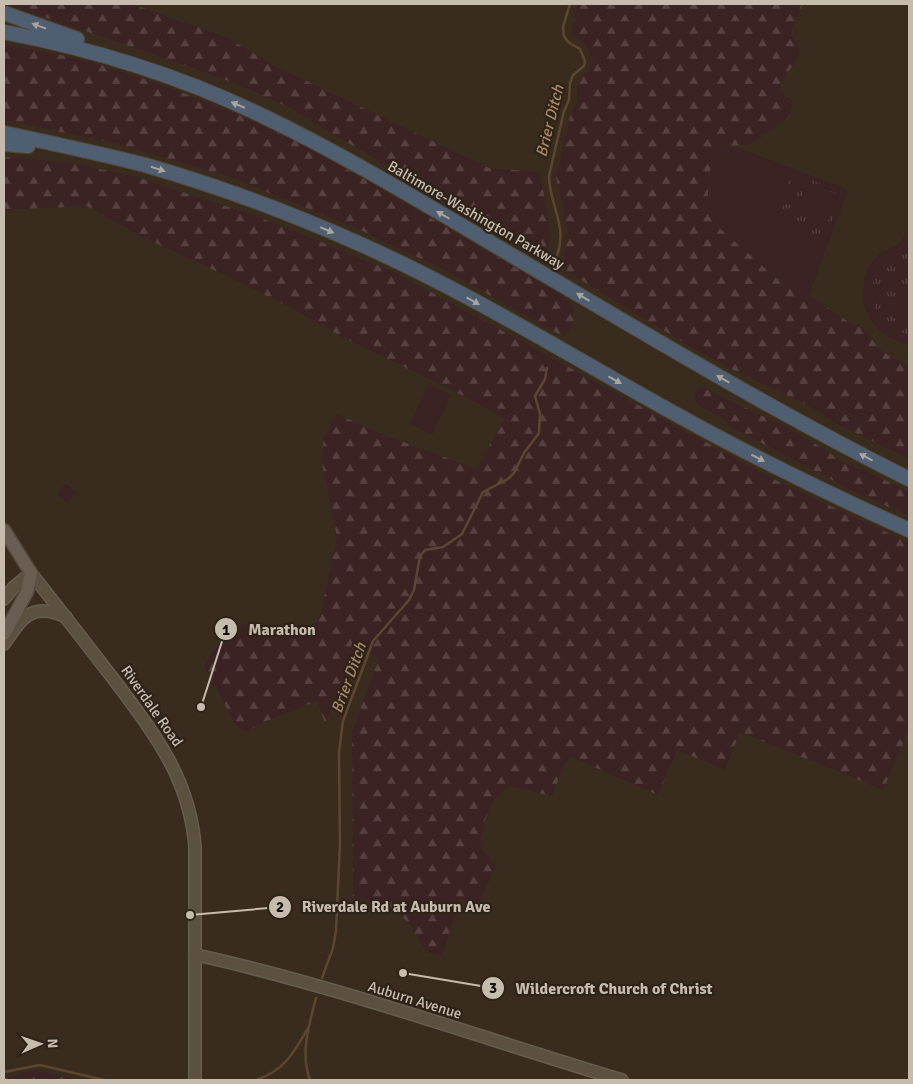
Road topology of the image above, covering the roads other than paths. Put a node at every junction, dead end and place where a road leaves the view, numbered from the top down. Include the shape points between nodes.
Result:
1 (4, 13) edge
2 (4, 32) edge
3 (165, 76) junction
4 (4, 133) edge
5 (4, 144) edge
6 (111, 157) junction
7 (909, 479) edge
8 (4, 530) edge
9 (909, 530) edge
10 (31, 573) junction
11 (4, 599) edge
12 (66, 617) junction
13 (4, 634) edge
14 (4, 644) edge
15 (196, 955) junction
16 (196, 1080) edge
17 (622, 1080) edge

3 -> 1 highway
2 - 3 highway, Baltimore-Washington Parkway via 75,47
7 -> 3 highway, Baltimore-Washington Parkway via 696,364 337,153 263,116
4 - 6 highway
5 - 6 highway
6 -> 9 highway via 255,201 362,244 461,294 732,444
8 - 10 main road, Riverdale Road
10 - 11 main road
10 - 12 main road, Riverdale Road
10 - 13 main road via 26,592
12 - 14 main road via 49,611 31,613 22,618
12 - 15 main road, Riverdale Road via 160,742 186,796 195,847
15 - 16 main road, Riverdale Road
15 - 17 main road, Auburn Avenue via 283,976

